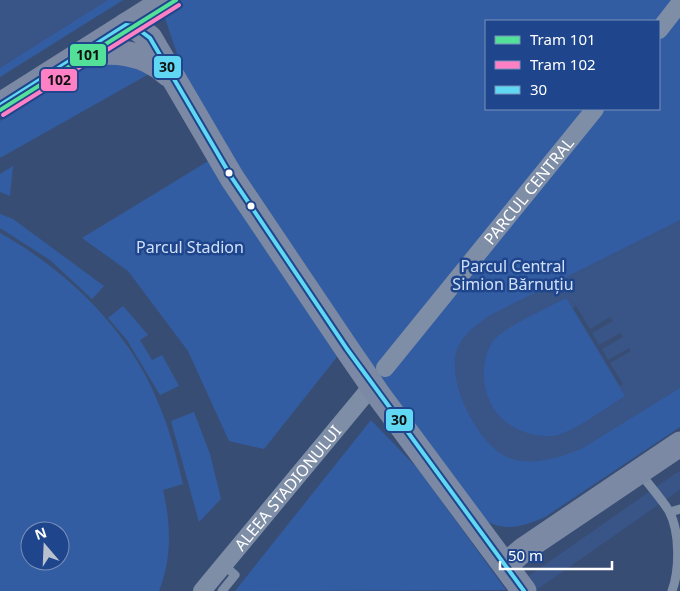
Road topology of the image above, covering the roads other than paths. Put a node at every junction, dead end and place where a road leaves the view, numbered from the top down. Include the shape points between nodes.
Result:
1 (166, 0) edge
2 (680, 3) edge
3 (121, 29) junction
4 (660, 29) edge
5 (81, 54) junction
6 (136, 54) junction
7 (170, 75) junction
8 (0, 104) edge
9 (594, 110) edge
10 (379, 377) junction
11 (680, 444) edge
12 (645, 479) junction
13 (680, 509) edge
14 (670, 512) junction
15 (224, 565) junction
16 (516, 580) edge
17 (202, 591) edge
18 (222, 591) edge
19 (672, 591) edge

1 - 3 main road
2 - 4 street
3 - 5 main road
3 - 6 main road
3 - 7 main road via 134,26 150,38
5 - 6 main road
5 - 8 main road
6 - 7 main road
7 - 10 main road via 232,178
9 - 10 street, PARCUL CENTRAL
10 - 15 street, ALEEA STADIONULUI
10 - 16 main road
11 - 12 main road
12 - 14 lane
12 - 16 main road via 523,550
13 - 14 lane
14 - 19 lane via 678,553
15 - 17 street, ALEEA STADIONULUI
15 - 18 lane via 235,576

